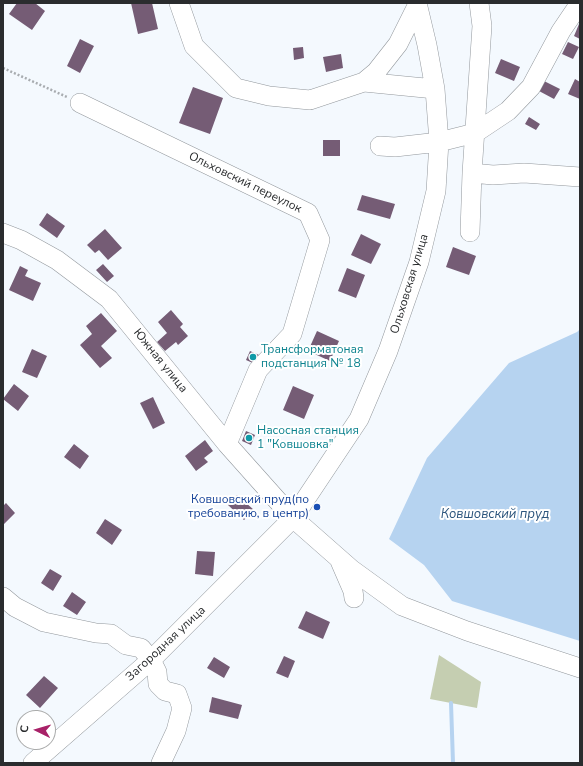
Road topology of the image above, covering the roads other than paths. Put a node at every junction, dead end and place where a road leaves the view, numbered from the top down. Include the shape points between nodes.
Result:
1 (179, 3) edge
2 (480, 3) edge
3 (580, 3) edge
4 (417, 4) edge
5 (364, 82) junction
6 (435, 89) junction
7 (80, 103) road end
8 (475, 133) junction
9 (439, 142) junction
10 (380, 146) dead end
11 (472, 173) junction
12 (580, 177) edge
13 (470, 232) dead end
14 (3, 233) edge
15 (227, 444) junction
16 (293, 518) junction
17 (338, 558) junction
18 (3, 597) edge
19 (354, 598) dead end
20 (152, 660) junction
21 (580, 668) edge
22 (33, 763) edge
23 (161, 763) edge

1 - 5 street via 194,46 236,88 269,96 310,100
2 - 8 street via 482,26
3 - 8 street via 561,31 532,87 508,111
4 - 5 street via 398,44 376,72
4 - 6 street, Ольховская улица
5 - 6 street
6 - 9 street, Ольховская улица
7 - 15 street, Ольховский переулок via 308,213 320,240 292,334 258,370
8 - 9 street
8 - 11 street
9 - 10 street via 395,147
9 - 16 street, Ольховская улица via 436,191 419,262 388,351 359,418
11 - 12 street
11 - 13 street
14 - 15 street, Южная улица via 57,260 109,299
15 - 16 street, Южная улица
16 - 17 street, Южная улица
16 - 20 street, Загородная улица
17 - 19 street
17 - 21 street, Южная улица via 402,606 467,631
18 - 20 street via 15,607 44,622 111,634 126,645 141,648
20 - 22 street, Загородная улица
20 - 23 street via 158,684 165,691 177,694 182,708 176,731

